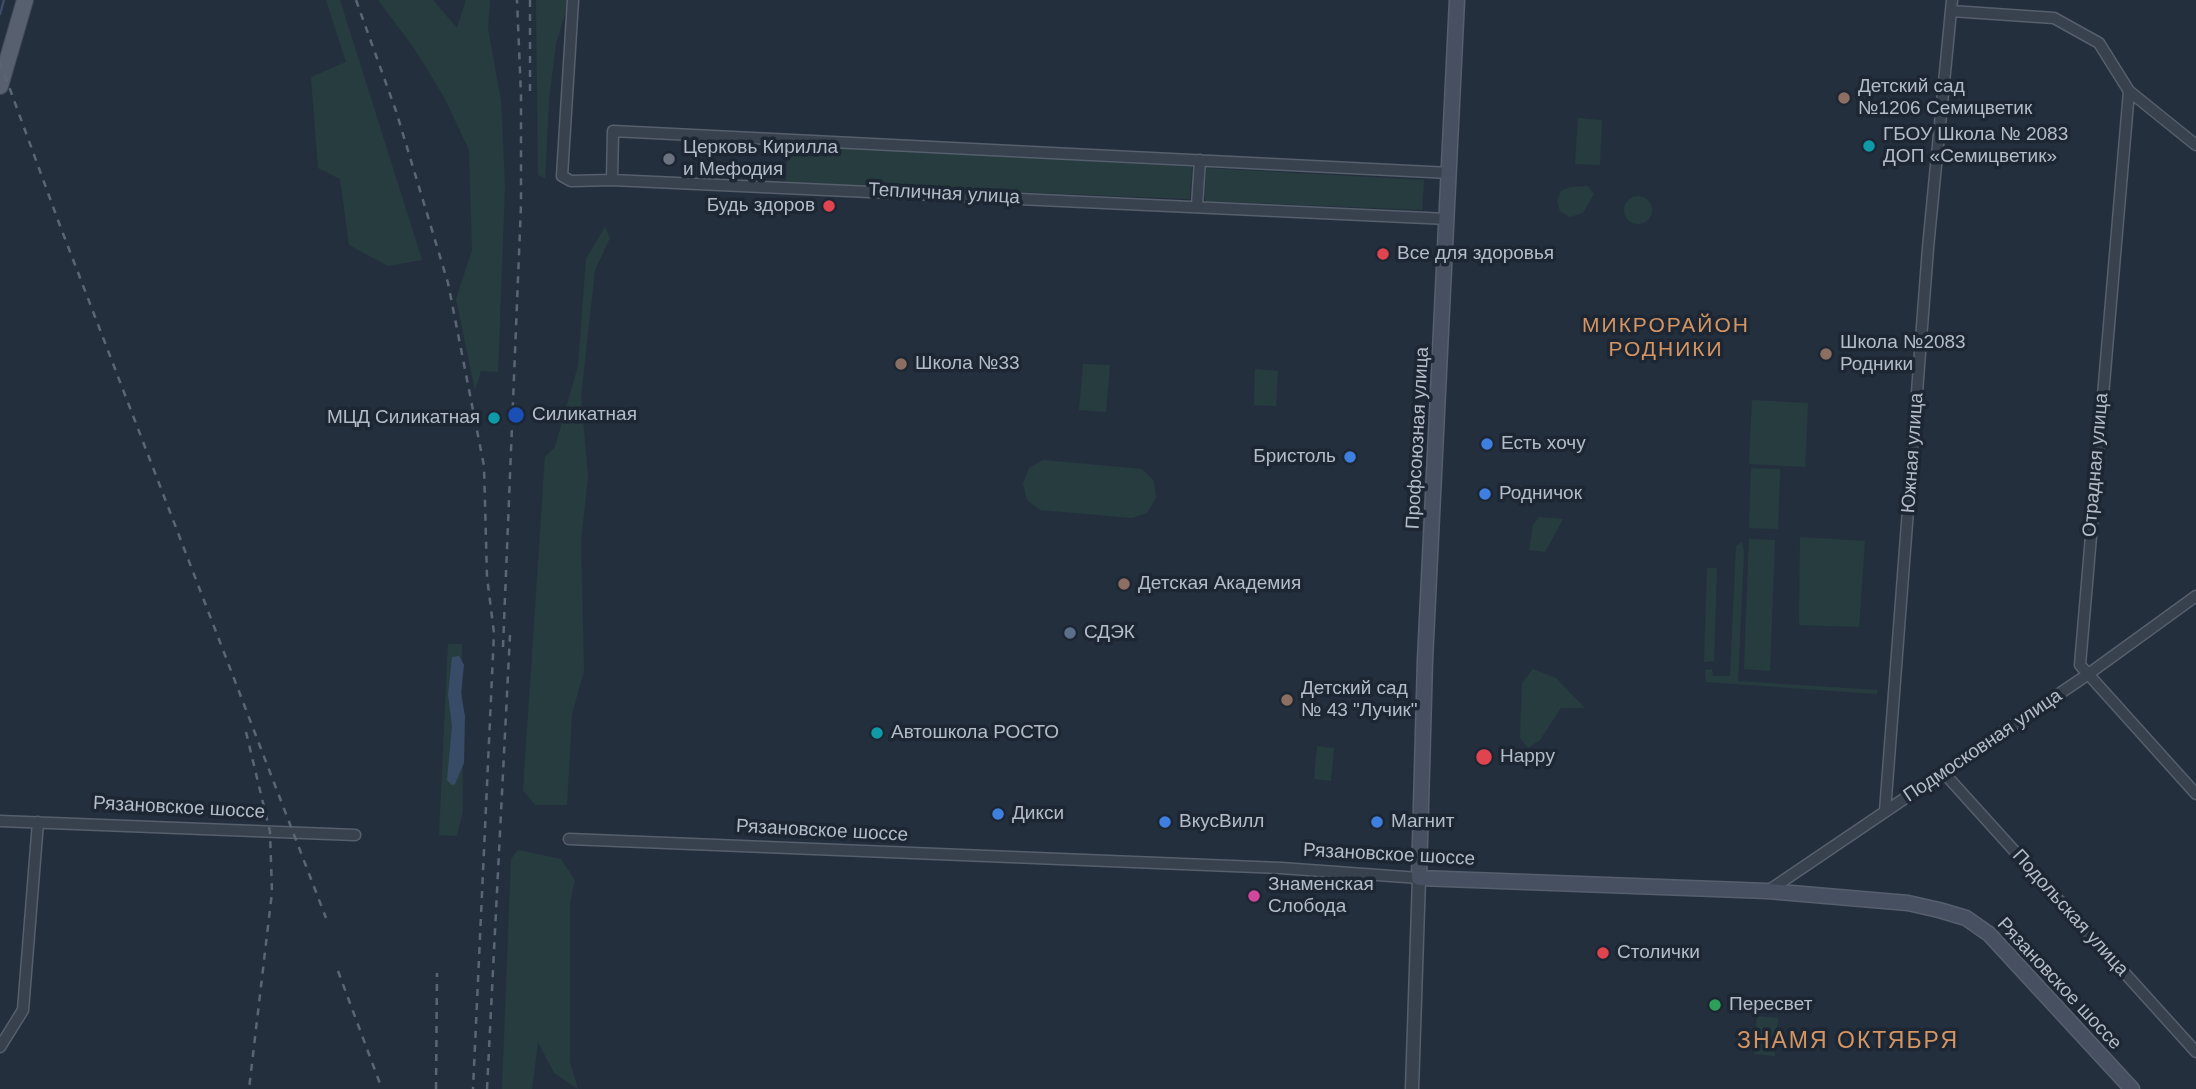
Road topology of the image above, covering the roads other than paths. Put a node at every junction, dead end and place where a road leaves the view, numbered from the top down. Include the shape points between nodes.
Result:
1 (14, 0) edge
2 (25, 0) edge
3 (573, 0) edge
4 (1457, 0) edge
5 (1952, 6) edge
6 (0, 50) edge
7 (0, 86) edge
8 (2129, 91) junction
9 (2196, 145) edge
10 (1200, 160) junction
11 (1450, 173) junction
12 (612, 180) junction
13 (1197, 206) junction
14 (1448, 219) junction
15 (2196, 596) edge
16 (2087, 675) junction
17 (1944, 773) junction
18 (2196, 794) edge
19 (1885, 811) junction
20 (0, 821) edge
21 (38, 822) junction
22 (355, 835) dead end
23 (569, 839) dead end
24 (1419, 878) junction
25 (1768, 891) junction
26 (0, 1047) edge
27 (2196, 1052) edge
28 (1412, 1089) edge
29 (2132, 1089) edge

1 - 6 main road
2 - 7 main road
3 - 12 street, Тепличная улица via 562,176 571,181
4 - 11 main road, Профсоюзная улица
5 - 8 street via 2054,19 2099,43
5 - 19 street, Южная улица via 1928,248
8 - 9 street
8 - 16 street, Отрадная улица via 2079,650 2080,665
10 - 11 street
10 - 12 street via 613,131
10 - 13 street
11 - 14 main road, Профсоюзная улица
12 - 13 street, Тепличная улица
13 - 14 street, Тепличная улица
14 - 24 main road, Профсоюзная улица via 1425,660
15 - 16 street, Подмосковная улица
16 - 17 street, Подмосковная улица
16 - 18 street, Отрадная улица
17 - 19 street, Подмосковная улица
17 - 27 street, Подольская улица
19 - 25 street, Подмосковная улица
20 - 21 street, Рязановское шоссе
21 - 22 street, Рязановское шоссе
21 - 26 street via 23,1010
23 - 24 street, Рязановское шоссе via 1281,868
24 - 25 main road, Рязановское шоссе
24 - 28 street
25 - 29 main road, Рязановское шоссе via 1908,903 1966,918 1989,934

